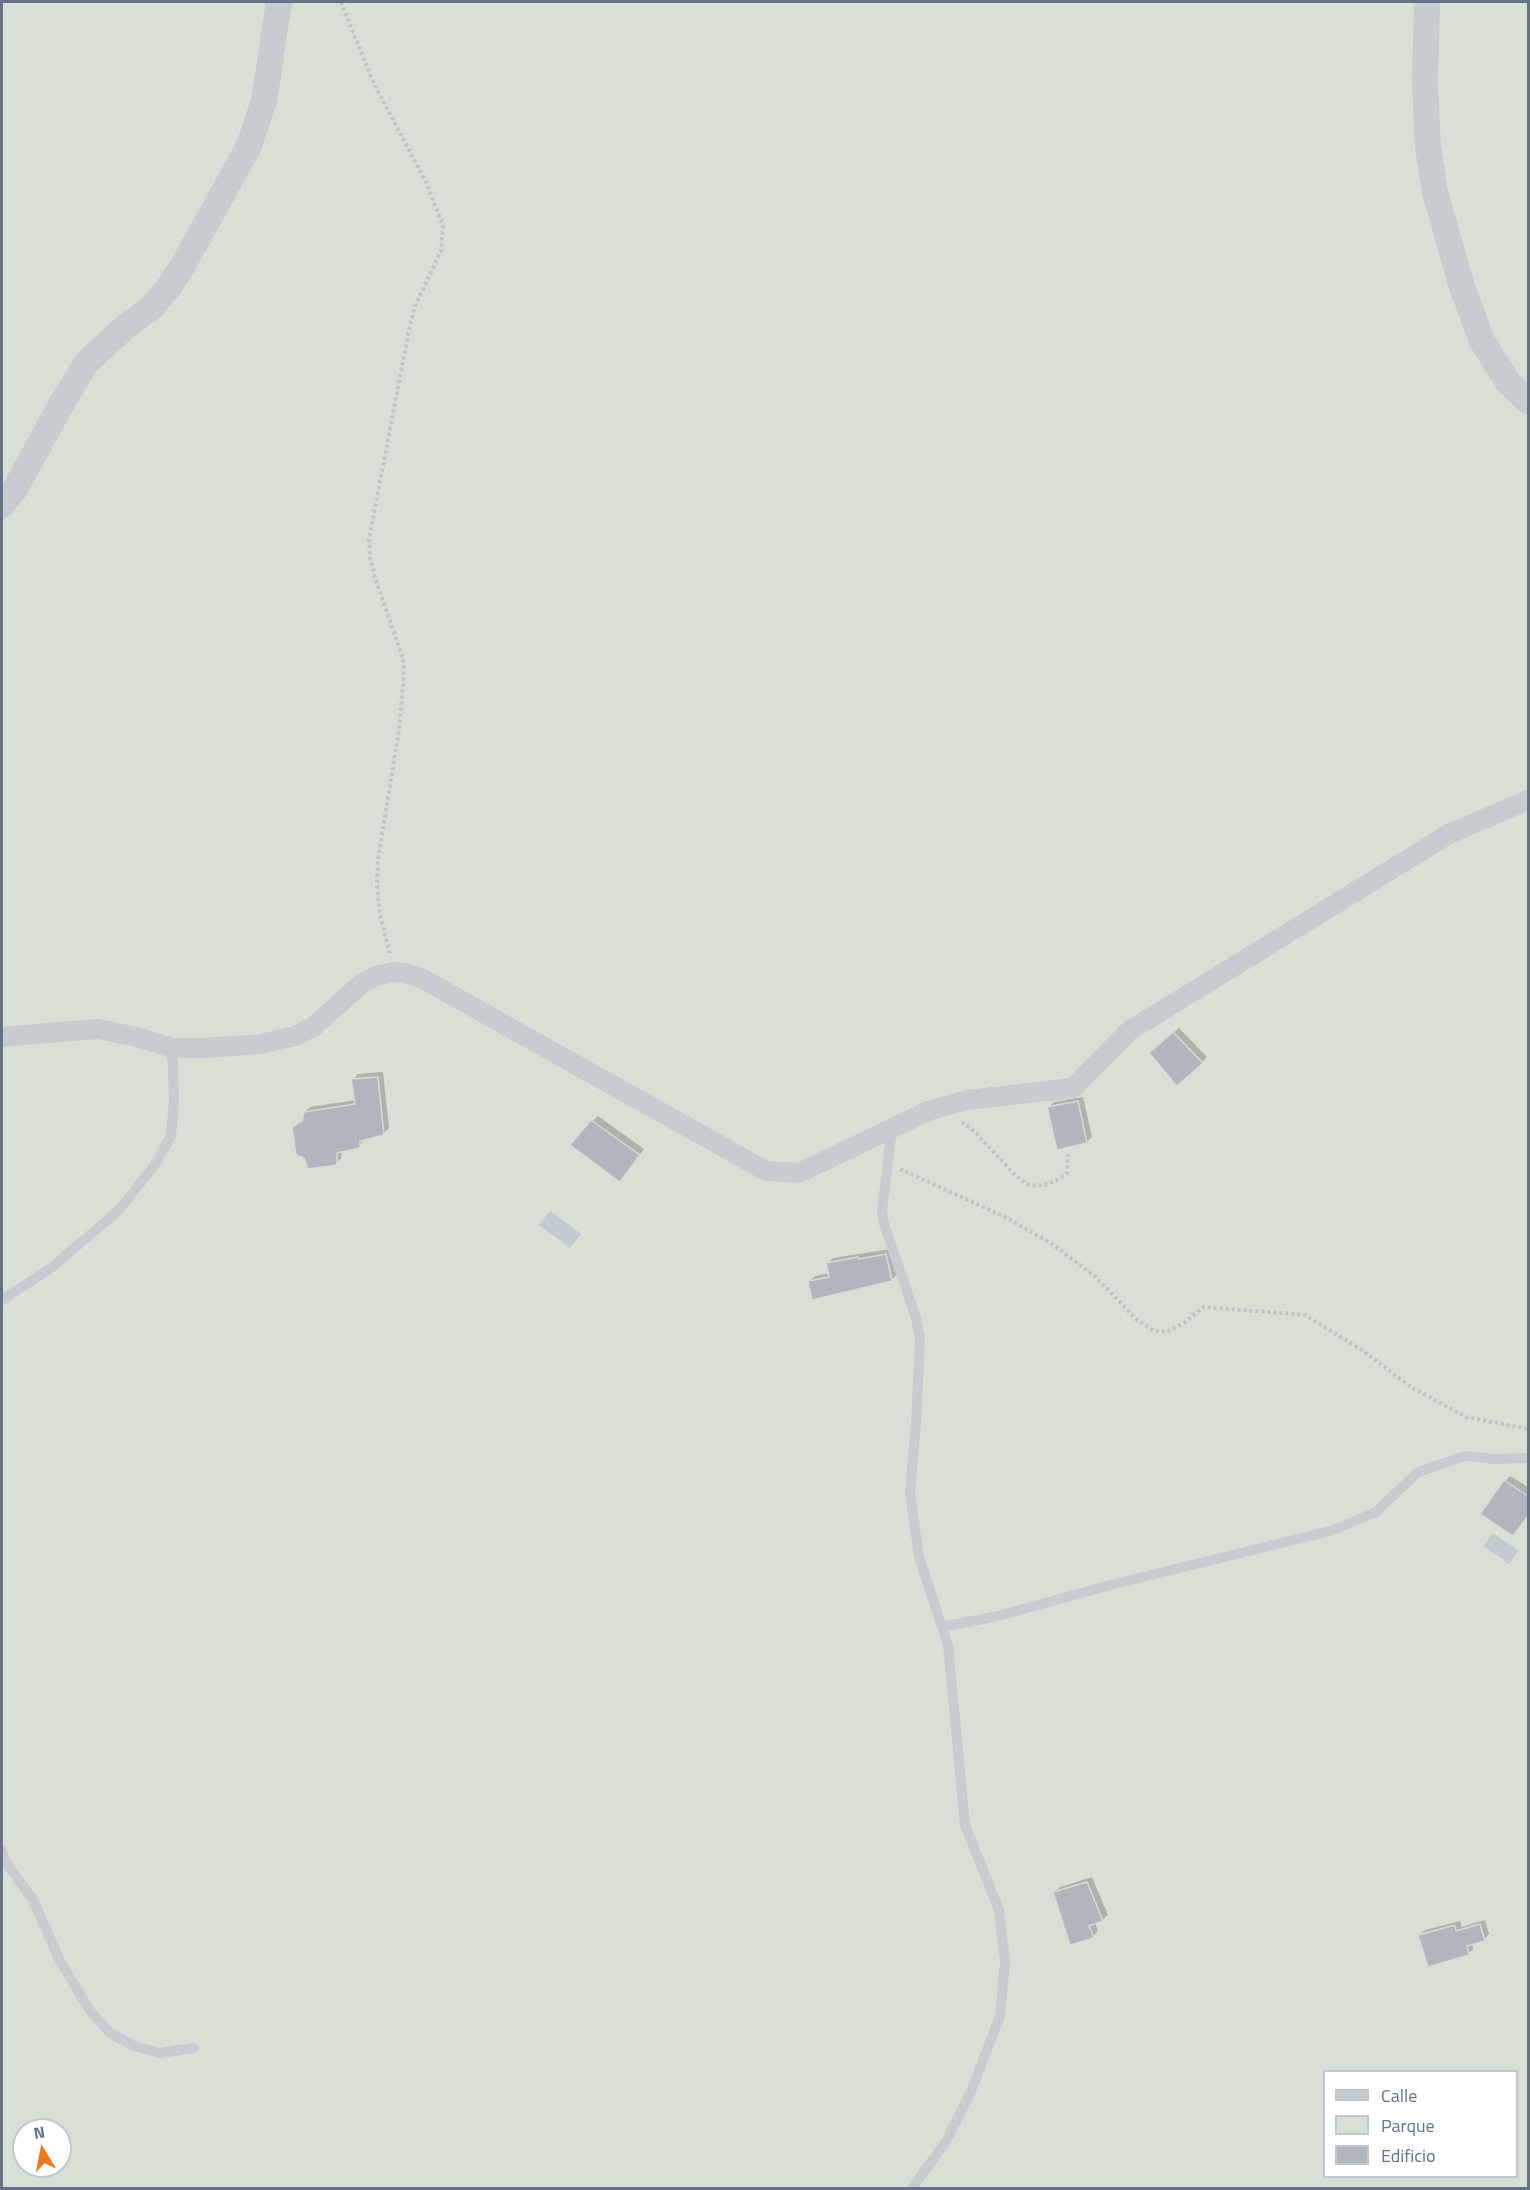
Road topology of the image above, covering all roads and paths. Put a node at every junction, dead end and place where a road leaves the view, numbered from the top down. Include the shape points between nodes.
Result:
1 (279, 2) edge
2 (341, 2) edge
3 (1427, 2) edge
4 (1528, 401) edge
5 (2, 505) edge
6 (1528, 800) edge
7 (394, 972) junction
8 (2, 1037) edge
9 (172, 1048) junction
10 (938, 1108) junction
11 (892, 1128) junction
12 (1068, 1154) dead end
13 (888, 1165) junction
14 (2, 1300) edge
15 (1528, 1429) edge
16 (1528, 1458) edge
17 (942, 1627) junction
18 (2, 1850) edge
19 (194, 2048) dead end
20 (912, 2188) edge

1 - 5 street via 264,101 249,147 169,287 151,308 87,362
2 - 7 path via 374,84 426,182 443,226 441,251 415,306 409,330 369,539 370,558 403,659 404,675 377,884
3 - 4 street via 1425,84 1435,192 1482,342 1508,381
6 - 10 street via 1449,834 1129,1031 1073,1088 967,1100
7 - 9 street via 361,984 313,1027 296,1036 261,1044
7 - 11 street via 422,978 766,1171 800,1173
8 - 9 street via 98,1029
9 - 14 lane via 171,1136 154,1166 119,1210 51,1268
10 - 11 street
10 - 12 path via 975,1132 1027,1184 1042,1185 1067,1173
11 - 13 lane
13 - 15 path via 1005,1217 1052,1244 1096,1277 1136,1319 1154,1331 1167,1332 1203,1307 1305,1314 1411,1387 1466,1417
13 - 17 lane via 884,1224 920,1339 910,1492 919,1557
16 - 17 lane via 1465,1456 1418,1472 1376,1512 1331,1531
17 - 20 lane via 948,1645 966,1825 999,1910 1005,1962 1000,2016 970,2094 945,2143
18 - 19 lane via 5,1861 33,1900 60,1961 90,2011 110,2033 134,2046 160,2053

